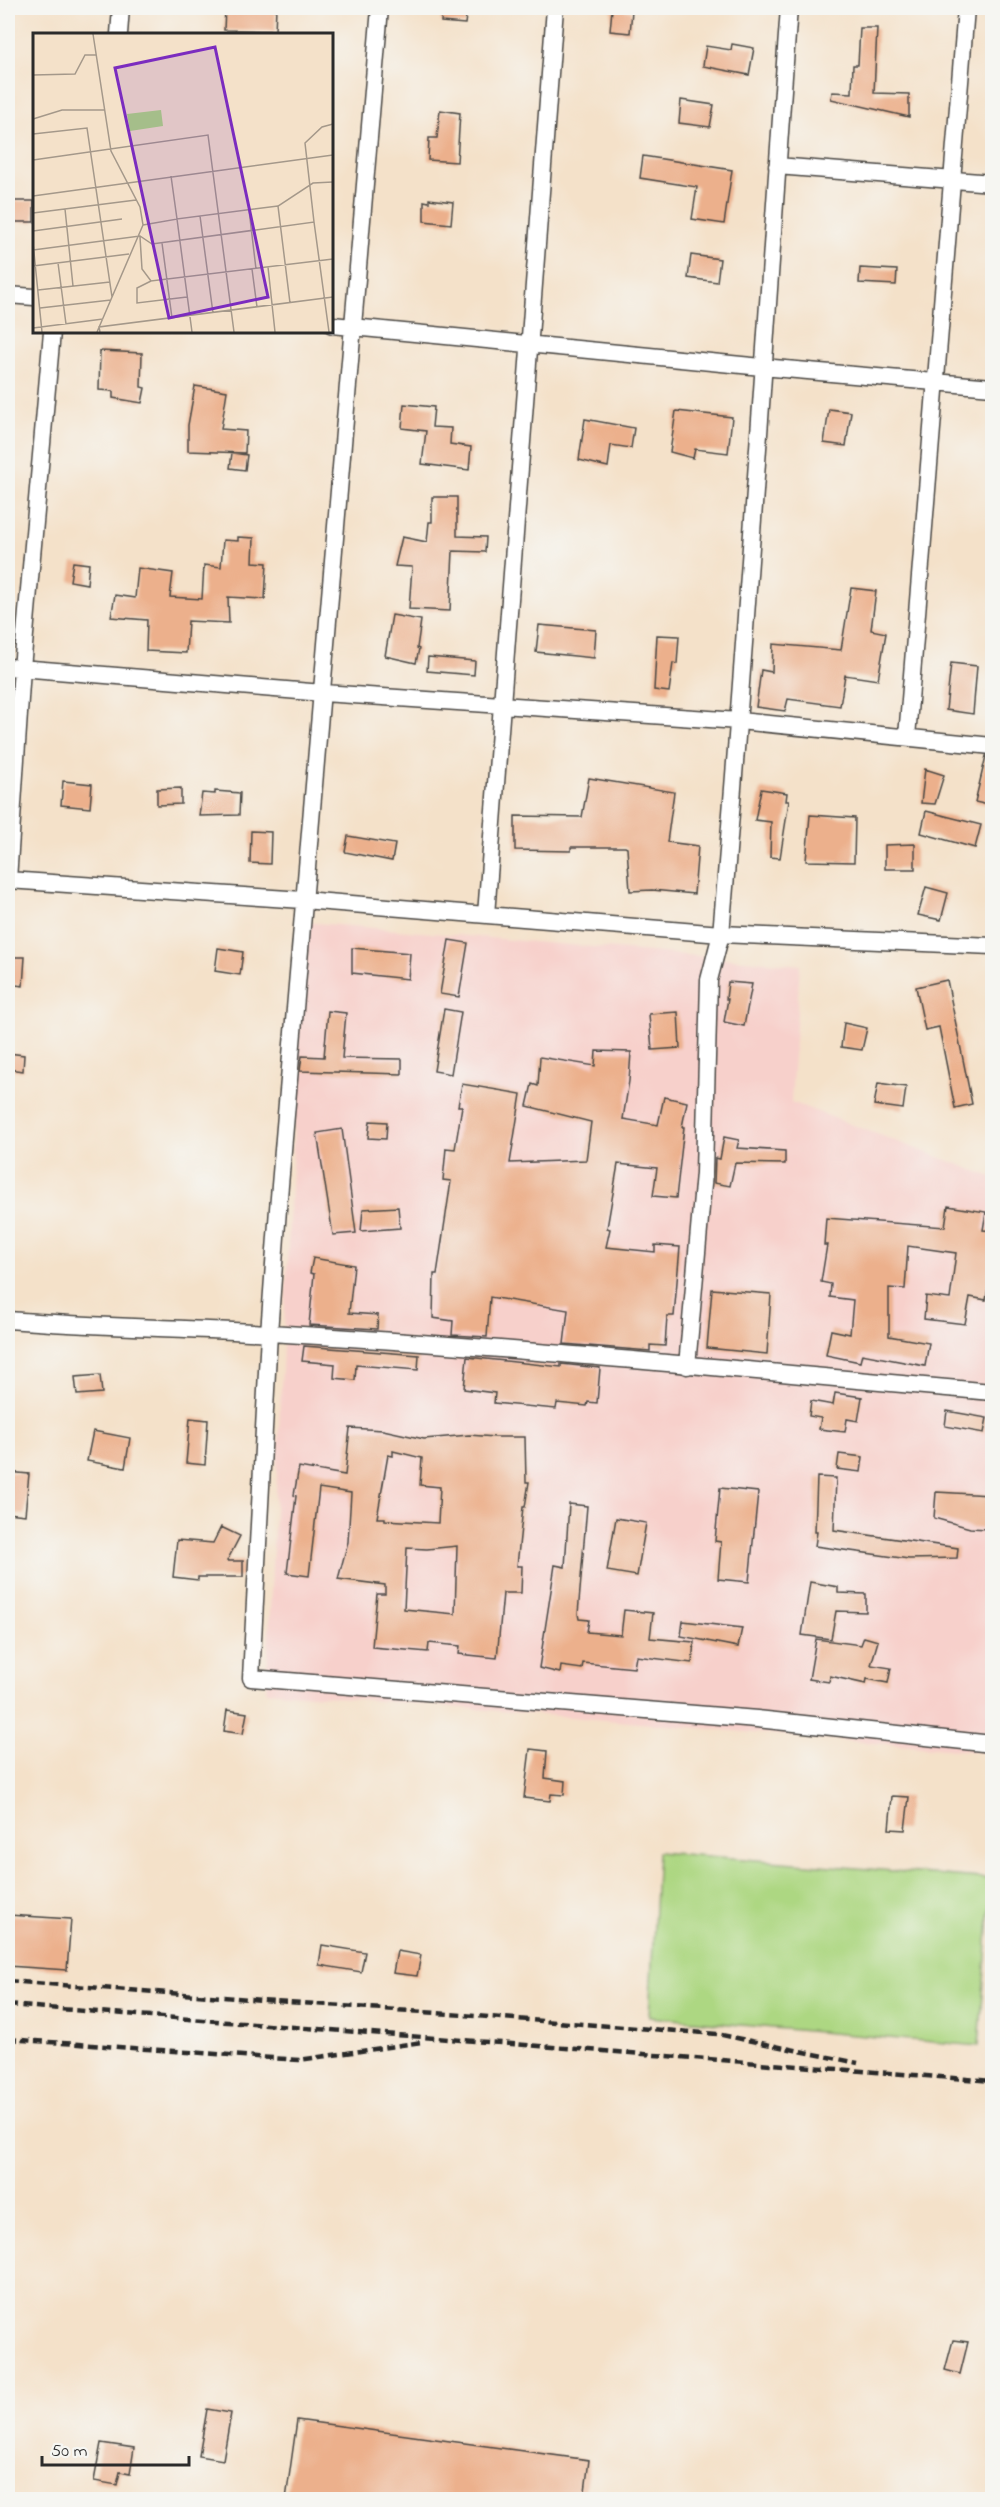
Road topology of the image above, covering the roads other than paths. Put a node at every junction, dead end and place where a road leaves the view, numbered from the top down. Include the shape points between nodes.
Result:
1 (120, 8) edge
2 (380, 8) edge
3 (555, 8) edge
4 (789, 8) edge
5 (966, 8) edge
6 (119, 33) edge
7 (777, 166) junction
8 (953, 179) junction
9 (993, 183) edge
10 (8, 295) edge
11 (33, 297) edge
12 (333, 325) edge
13 (355, 327) junction
14 (52, 333) edge
15 (529, 344) junction
16 (762, 367) junction
17 (937, 381) junction
18 (993, 387) edge
19 (15, 668) edge
20 (323, 693) junction
21 (503, 705) junction
22 (740, 722) junction
23 (907, 737) junction
24 (993, 746) edge
25 (8, 880) edge
26 (303, 900) junction
27 (486, 915) junction
28 (722, 934) junction
29 (993, 946) edge
30 (8, 1320) edge
31 (269, 1333) junction
32 (687, 1365) junction
33 (993, 1392) edge
34 (993, 1744) edge

1 - 6 street
2 - 13 street
3 - 15 street
4 - 7 street
5 - 8 street
7 - 8 street
7 - 16 street
8 - 9 street
8 - 17 street
10 - 11 street
12 - 13 street
13 - 15 street
13 - 20 street
14 - 19 street
15 - 16 street
15 - 21 street
16 - 17 street
16 - 22 street
17 - 18 street
17 - 23 street
19 - 20 street
19 - 25 street
20 - 21 street
20 - 26 street
21 - 22 street
21 - 27 street
22 - 23 street
22 - 28 street
23 - 24 street
25 - 26 street
26 - 27 street
26 - 31 street
27 - 28 street
28 - 29 street
28 - 32 street via 709,980 704,1173
30 - 31 street
31 - 32 street
31 - 34 street via 251,1678 757,1719
32 - 33 street

